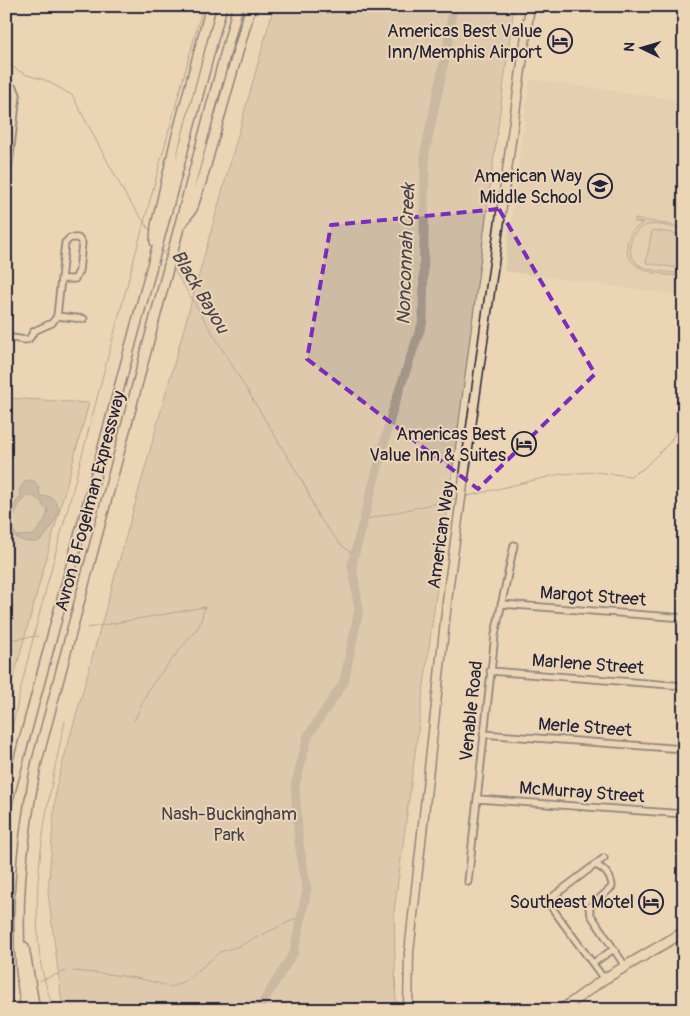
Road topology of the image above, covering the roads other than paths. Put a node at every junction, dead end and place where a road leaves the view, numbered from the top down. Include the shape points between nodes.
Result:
1 (211, 6) edge
2 (222, 6) edge
3 (238, 6) edge
4 (251, 6) edge
5 (530, 6) edge
6 (6, 85) edge
7 (6, 189) edge
8 (162, 215) junction
9 (178, 232) junction
10 (61, 279) junction
11 (57, 316) junction
12 (84, 319) dead end
13 (6, 338) edge
14 (514, 545) dead end
15 (501, 604) junction
16 (684, 618) edge
17 (490, 671) junction
18 (684, 686) edge
19 (483, 734) junction
20 (684, 750) edge
21 (478, 800) junction
22 (6, 807) edge
23 (684, 814) edge
24 (604, 858) dead end
25 (595, 865) junction
26 (468, 882) dead end
27 (684, 932) edge
28 (20, 935) junction
29 (614, 949) junction
30 (593, 963) junction
31 (625, 966) junction
32 (604, 979) junction
33 (26, 1010) edge
34 (35, 1010) edge
35 (408, 1010) edge
36 (561, 1010) edge

1 - 8 highway via 177,132
2 - 8 highway
3 - 9 highway, Avron B Fogelman Expressway
4 - 9 highway via 202,179 192,208
5 - 35 main road, American Way via 443,635 410,953
6 - 7 street via 16,90
8 - 22 highway, Avron B Fogelman Expressway via 156,226 153,262
9 - 28 highway, Avron B Fogelman Expressway via 37,761 24,836
10 - 10 street via 73,279 78,274 82,243 78,238 70,238 66,243
10 - 11 street
11 - 12 street
11 - 13 street via 34,331 29,339
14 - 15 street, Venable Road
15 - 16 street, Margot Street
15 - 17 street, Venable Road
17 - 18 street, Marlene Street
17 - 19 street, Venable Road
19 - 20 street, Merle Street
19 - 21 street, Venable Road
21 - 23 street, McMurray Street
21 - 26 street, Venable Road
24 - 25 street
25 - 29 street via 603,869 612,887 588,908
25 - 30 street via 545,902
27 - 31 highway
28 - 33 highway, Avron B Fogelman Expressway
28 - 34 highway
29 - 30 street
29 - 31 street
30 - 32 street
31 - 32 highway
32 - 36 highway

